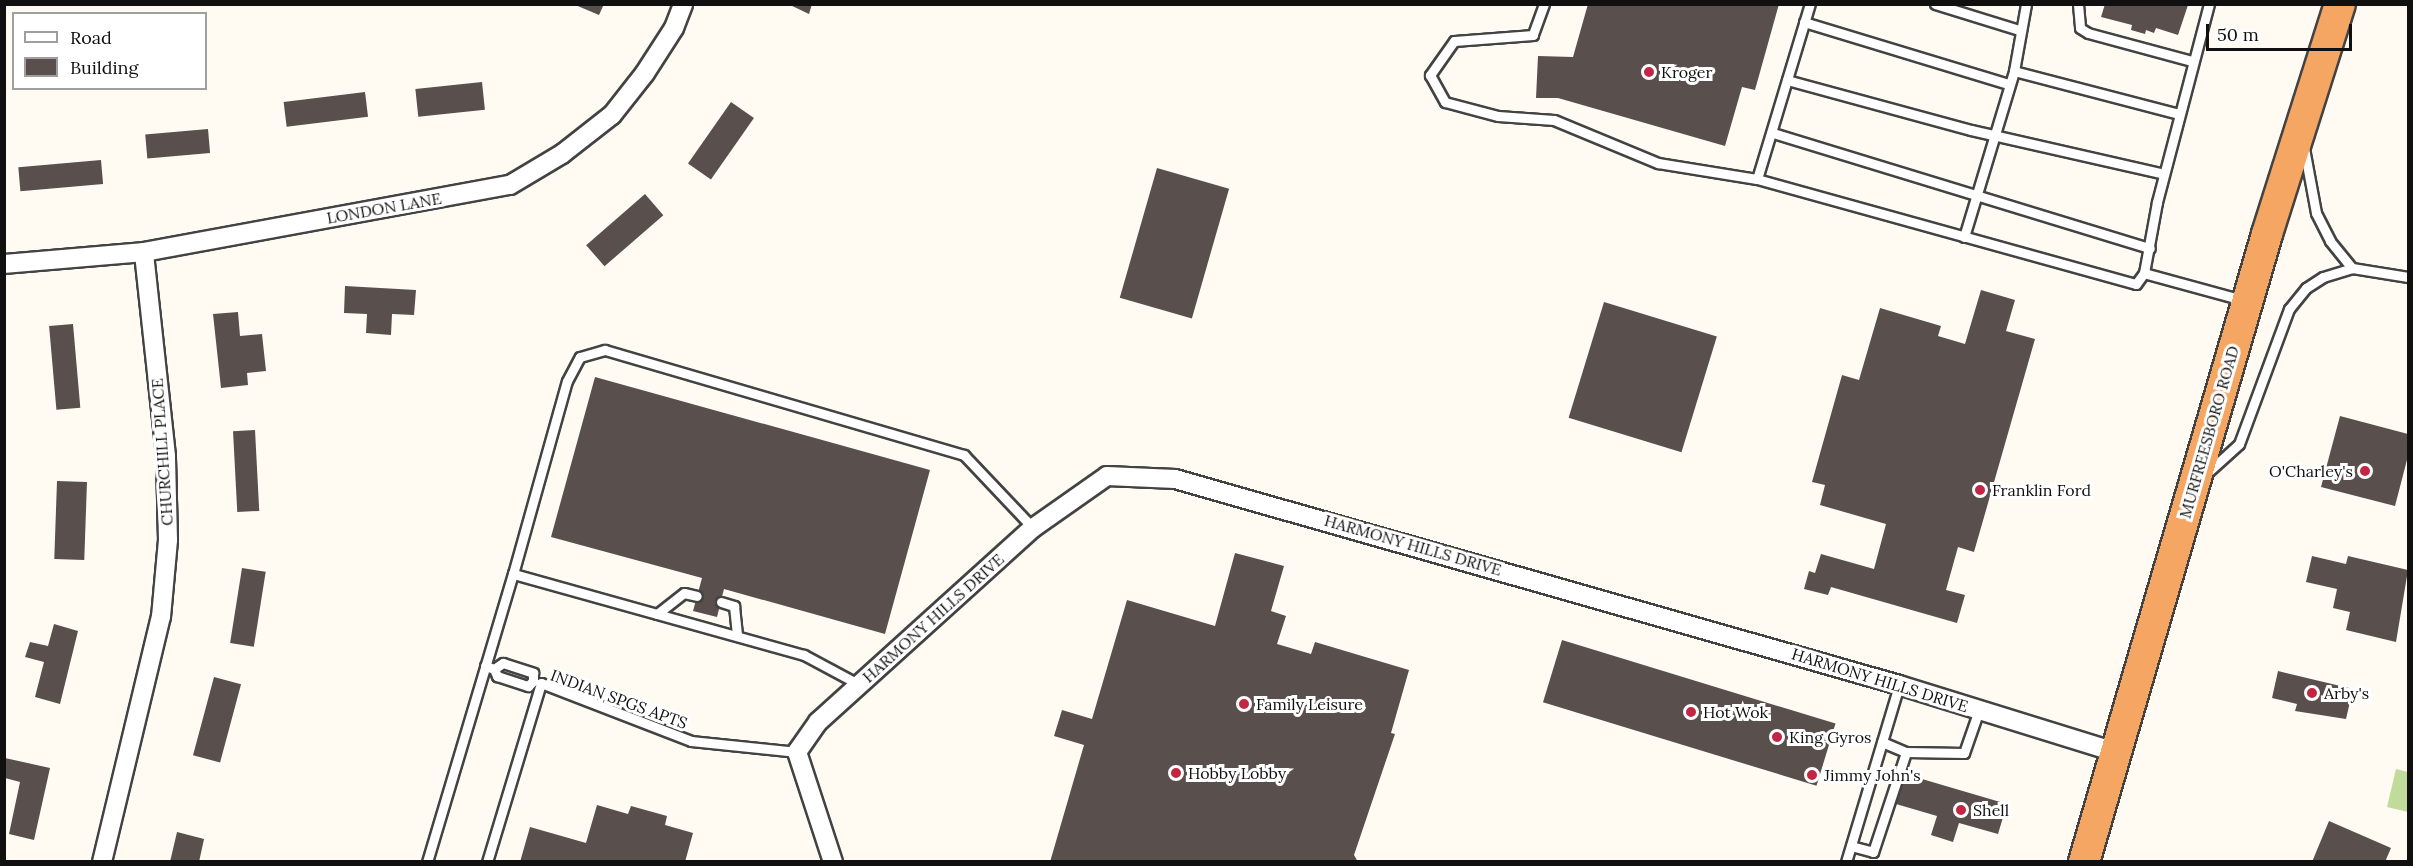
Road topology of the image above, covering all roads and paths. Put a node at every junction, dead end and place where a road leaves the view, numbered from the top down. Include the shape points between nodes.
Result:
1 (683, 4) edge
2 (1544, 4) edge
3 (1810, 4) edge
4 (1935, 4) edge
5 (2026, 4) edge
6 (2078, 4) edge
7 (2209, 4) edge
8 (2340, 4) edge
9 (1804, 22) junction
10 (2019, 30) junction
11 (2192, 62) junction
12 (2014, 71) junction
13 (1787, 80) junction
14 (2008, 84) junction
15 (2179, 114) junction
16 (2301, 129) junction
17 (1773, 133) junction
18 (1996, 133) junction
19 (2164, 174) junction
20 (1757, 179) junction
21 (1976, 196) junction
22 (1964, 237) junction
23 (2150, 248) junction
24 (144, 252) junction
25 (4, 264) edge
26 (2352, 268) junction
27 (2144, 273) junction
28 (2409, 277) edge
29 (2247, 301) junction
30 (2193, 485) junction
31 (1033, 528) junction
32 (513, 574) junction
33 (697, 596) dead end
34 (721, 602) dead end
35 (657, 614) junction
36 (737, 636) junction
37 (489, 668) junction
38 (537, 682) junction
39 (860, 685) junction
40 (1899, 685) junction
41 (1980, 710) junction
42 (1882, 742) junction
43 (797, 752) junction
44 (1906, 752) junction
45 (2116, 752) junction
46 (1851, 846) junction
47 (102, 861) edge
48 (427, 861) edge
49 (487, 861) edge
50 (832, 861) edge
51 (1846, 861) edge
52 (2084, 861) edge

1 - 24 street, LONDON LANE via 651,64 612,115 562,154 510,184
2 - 20 lane via 1533,35 1455,41 1430,75 1445,102 1498,116 1554,120 1658,163
3 - 9 lane
4 - 10 lane
5 - 10 lane
6 - 11 lane via 2080,28 2088,33
7 - 11 lane
8 - 16 highway, MURFREESBORO ROAD
9 - 13 lane
9 - 14 lane
10 - 12 lane
11 - 15 lane
12 - 14 lane
12 - 15 lane
13 - 17 lane
13 - 18 lane
14 - 18 lane
15 - 19 lane
16 - 26 lane via 2316,213 2330,241
16 - 29 highway, MURFREESBORO ROAD
17 - 20 lane
17 - 21 lane
18 - 19 lane
18 - 21 lane
19 - 23 lane
20 - 22 lane
21 - 22 lane
21 - 23 lane
22 - 27 lane via 2136,284
23 - 27 lane
24 - 25 street, LONDON LANE
24 - 47 street, CHURCHILL PLACE via 166,456 168,540 161,617
26 - 28 lane
26 - 30 lane via 2323,277 2289,309 2239,444
27 - 29 lane
29 - 30 highway, MURFREESBORO ROAD
30 - 45 highway, MURFREESBORO ROAD
31 - 32 lane via 964,455 605,350 580,357 567,381
31 - 39 street, HARMONY HILLS DRIVE
31 - 40 street, HARMONY HILLS DRIVE via 1107,476 1175,479
32 - 35 lane
32 - 37 lane
33 - 35 lane via 684,593
34 - 36 lane via 734,606
35 - 36 lane
36 - 39 lane via 804,655
37 - 38 lane via 497,676 528,686
37 - 38 lane via 503,663 533,673
37 - 48 lane
38 - 43 lane, INDIAN SPGS APTS via 691,741
38 - 49 lane, INDIAN SPGS APTS
39 - 43 street, HARMONY HILLS DRIVE via 818,722
40 - 41 street, HARMONY HILLS DRIVE
40 - 42 lane
41 - 44 lane via 1964,753
41 - 45 street, HARMONY HILLS DRIVE
42 - 44 lane
42 - 46 lane
43 - 50 street
44 - 46 lane via 1873,852
45 - 52 highway, MURFREESBORO ROAD
46 - 51 lane

